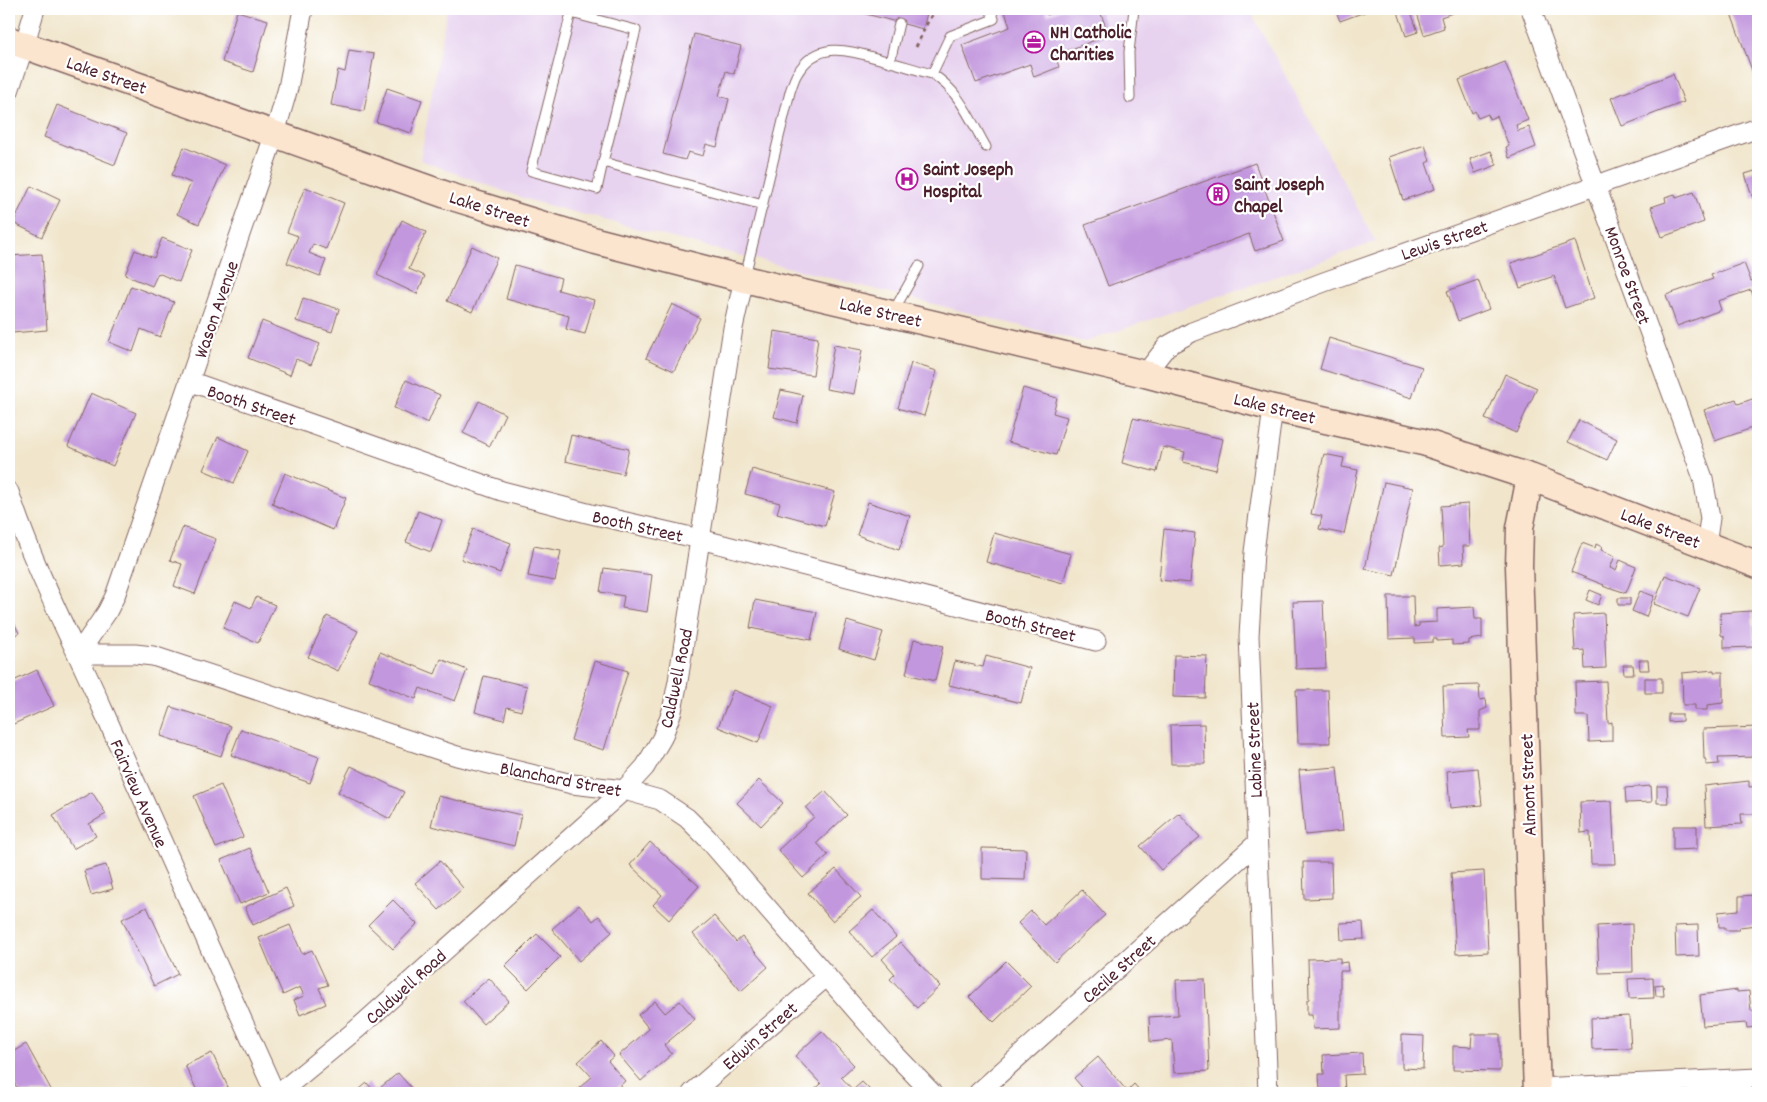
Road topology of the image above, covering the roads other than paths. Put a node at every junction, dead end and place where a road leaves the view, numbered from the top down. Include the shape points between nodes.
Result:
1 (35, 9) edge
2 (303, 9) edge
3 (990, 9) edge
4 (1134, 9) edge
5 (1532, 9) edge
6 (899, 23) dead end
7 (17, 43) edge
8 (890, 62) junction
9 (932, 74) junction
10 (9, 91) edge
11 (1130, 98) dead end
12 (1758, 128) edge
13 (275, 133) junction
14 (986, 147) dead end
15 (604, 162) junction
16 (1596, 186) junction
17 (763, 205) junction
18 (919, 266) dead end
19 (744, 279) junction
20 (892, 314) junction
21 (1145, 374) junction
22 (189, 381) junction
23 (1273, 408) junction
24 (1530, 477) junction
25 (9, 492) edge
26 (700, 539) junction
27 (1706, 544) junction
28 (1758, 565) edge
29 (1096, 641) dead end
30 (78, 654) junction
31 (624, 790) junction
32 (1257, 843) junction
33 (827, 976) junction
34 (1758, 1078) edge
35 (1537, 1091) edge
36 (275, 1093) edge
37 (280, 1093) edge
38 (692, 1093) edge
39 (932, 1093) edge
40 (978, 1093) edge
41 (1268, 1093) edge

1 - 7 street
2 - 13 street, Wason Avenue via 288,88
3 - 9 lane via 994,19 950,36
4 - 11 lane via 1129,52
5 - 16 street, Monroe Street
6 - 8 lane
7 - 10 street
7 - 13 street, Lake Street
8 - 9 lane
8 - 17 lane via 837,49 821,52 807,61 797,74 790,92
9 - 14 lane via 945,81 957,96
12 - 16 street, Lewis Street
13 - 19 street, Lake Street via 523,220
13 - 22 street, Wason Avenue
15 - 15 lane via 636,30 571,13 531,171 597,189
15 - 17 lane
16 - 21 street, Lewis Street via 1192,332 1167,346
16 - 27 street, Monroe Street via 1703,478 1710,518
17 - 19 lane
18 - 20 lane
19 - 20 street, Lake Street
19 - 26 street, Caldwell Road via 733,328
20 - 21 street, Lake Street
21 - 23 street, Lake Street
22 - 26 street, Booth Street via 502,491
22 - 30 street, Wason Avenue via 115,596
23 - 24 street, Lake Street via 1423,442
23 - 32 street, Labine Street via 1254,552 1249,636
24 - 27 street, Lake Street
24 - 35 street, Almont Street via 1520,528 1519,566
25 - 30 street, Fairview Avenue via 38,572
26 - 29 street, Booth Street
26 - 31 street, Caldwell Road via 672,711 662,738 645,768
27 - 28 street, Lake Street
30 - 31 street, Blanchard Street via 153,656 457,756 572,784
30 - 36 street, Fairview Avenue
31 - 33 street, Blanchard Street via 660,800 686,818
31 - 37 street, Caldwell Road via 357,1029
32 - 40 street, Cecile Street
32 - 41 street, Labine Street
33 - 38 street, Edwin Street
33 - 39 street, Blanchard Street via 888,1048
34 - 35 street

